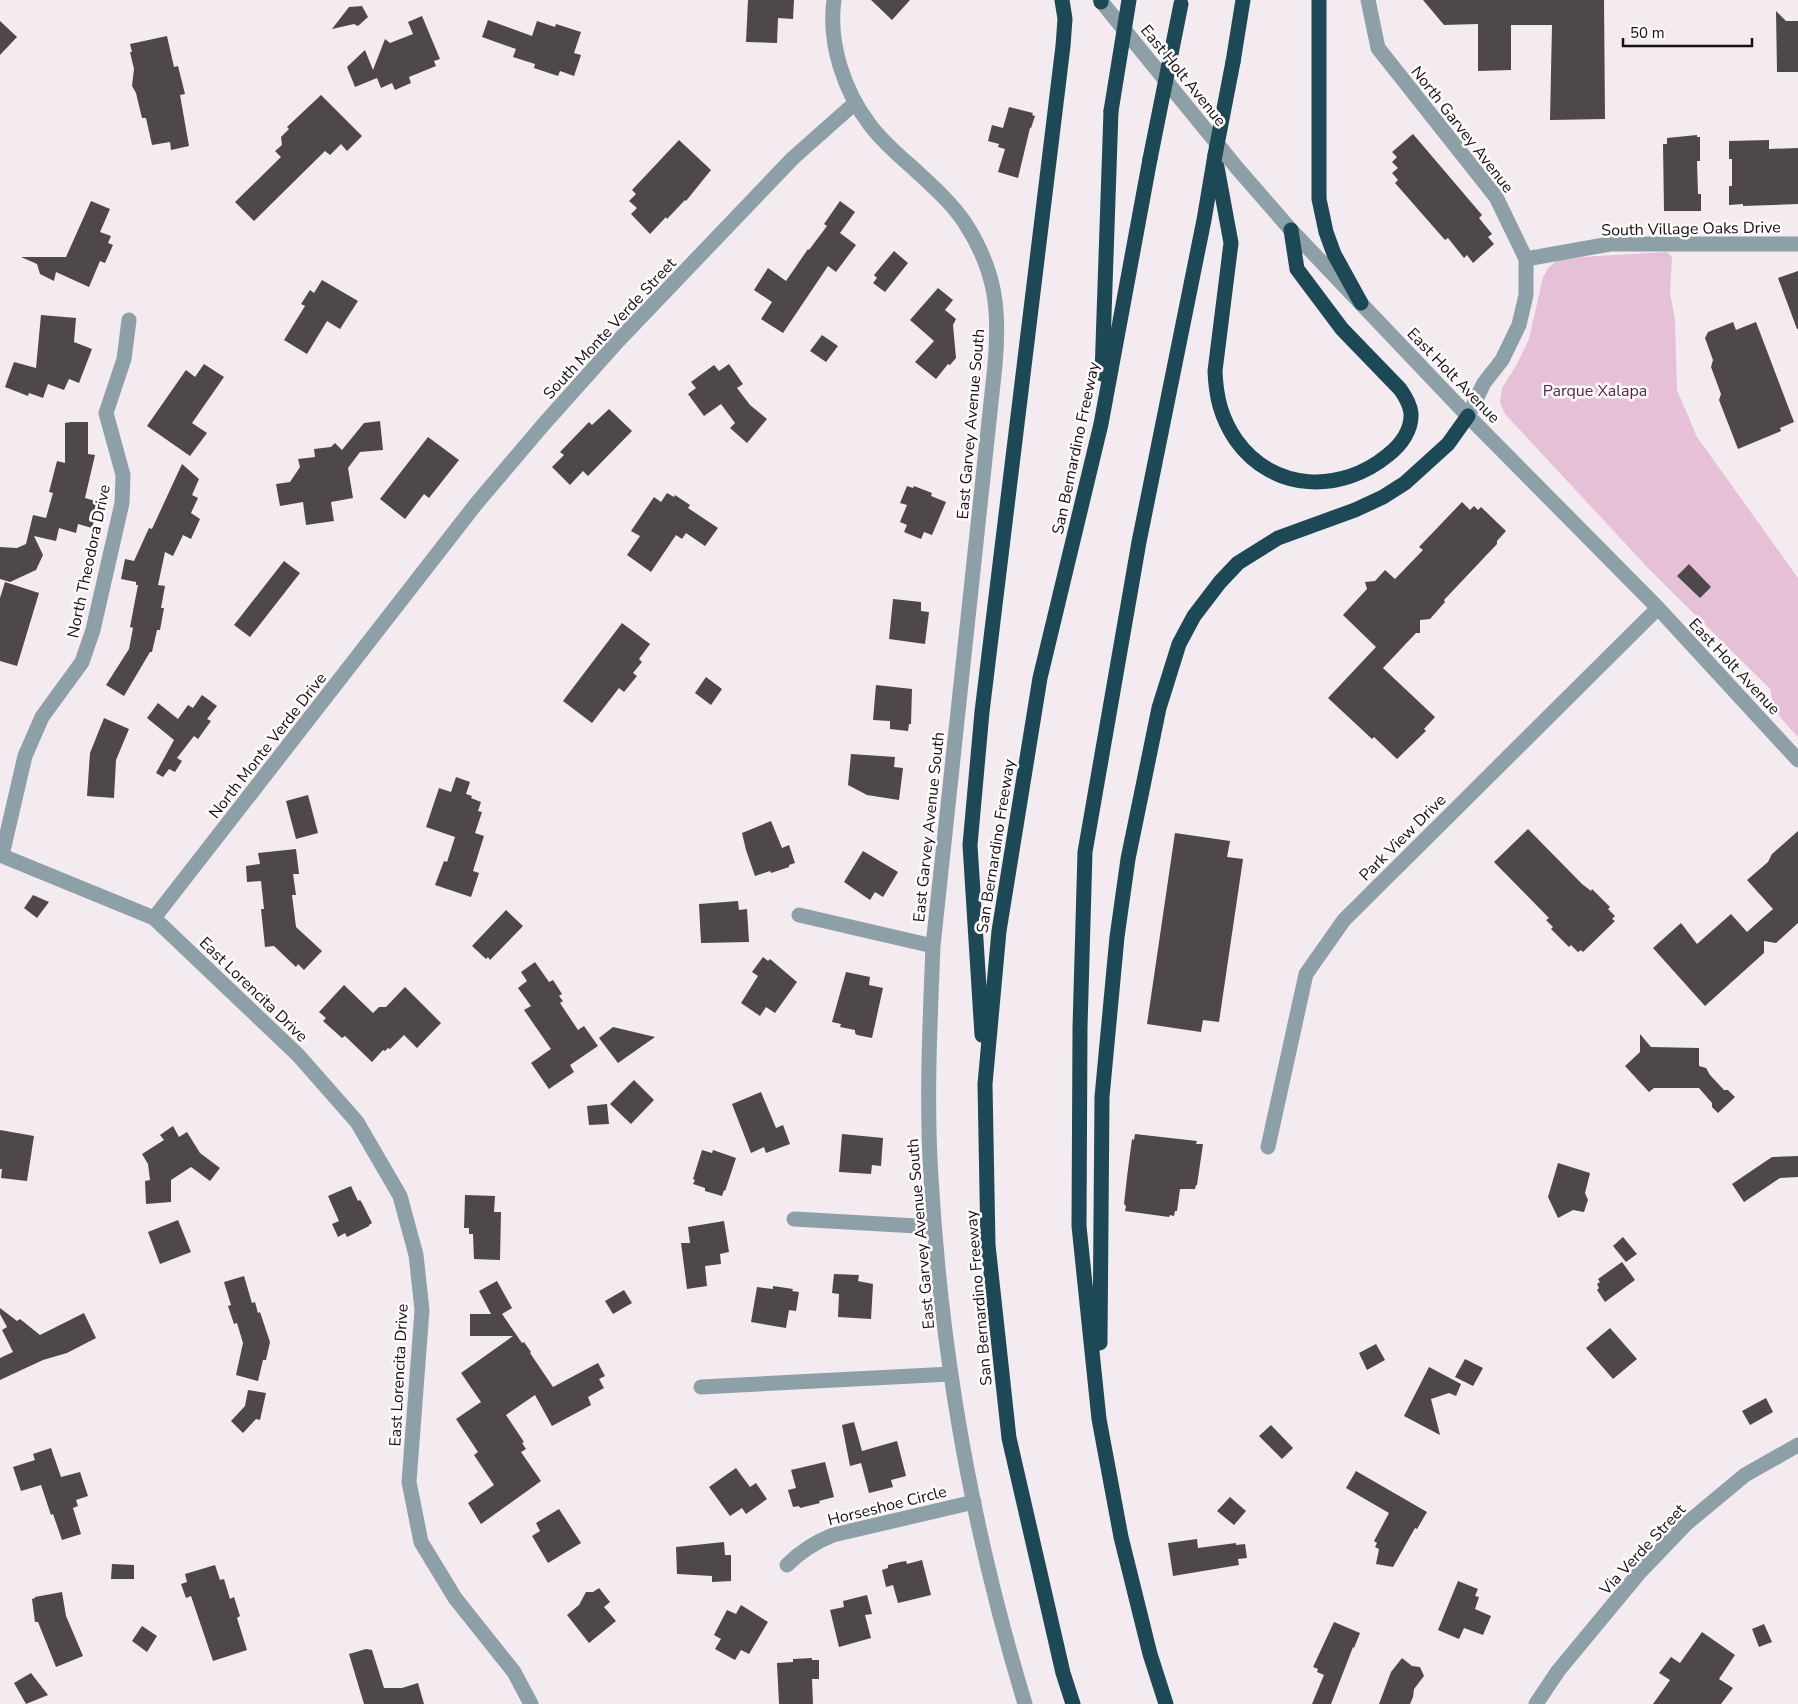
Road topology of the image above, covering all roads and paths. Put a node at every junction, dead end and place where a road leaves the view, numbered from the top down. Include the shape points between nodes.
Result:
1 (834, 0) edge
2 (1062, 0) edge
3 (1128, 0) edge
4 (1243, 0) edge
5 (1319, 0) edge
6 (1368, 0) edge
7 (1101, 1) edge
8 (1181, 2) edge
9 (856, 103) junction
10 (1215, 155) junction
11 (1291, 230) junction
12 (1798, 244) edge
13 (1526, 259) junction
14 (1361, 303) junction
15 (129, 320) dead end
16 (1468, 416) junction
17 (1101, 424) junction
18 (407, 594) joint
19 (1658, 608) junction
20 (1798, 760) edge
21 (1, 855) edge
22 (798, 915) dead end
23 (154, 918) junction
24 (933, 946) junction
25 (985, 1084) junction
26 (1268, 1147) dead end
27 (794, 1219) dead end
28 (934, 1227) junction
29 (951, 1374) junction
30 (701, 1387) dead end
31 (1099, 1419) junction
32 (1798, 1444) edge
33 (974, 1502) junction
34 (787, 1565) dead end
35 (531, 1704) edge
36 (1025, 1704) edge
37 (1073, 1704) edge
38 (1166, 1704) edge
39 (1536, 1704) edge

1 - 9 street, East Garvey Avenue South via 838,57
2 - 25 highway via 1065,19 1063,46 983,703 970,845
3 - 17 highway, bridge via 1111,111
4 - 10 highway, bridge
5 - 14 highway via 1319,199 1334,254
6 - 13 street, North Garvey Avenue via 1378,48 1496,197
7 - 11 street, East Holt Avenue
8 - 17 highway, San Bernardino Freeway, bridge
9 - 18 street, South Monte Verde Street via 793,158 618,341 476,504
9 - 24 street, East Garvey Avenue South via 888,145 946,200 964,222 978,244 997,304 998,335
10 - 11 highway via 1231,242 1215,371 1221,412 1241,446 1268,470 1316,482 1345,479 1383,459 1401,441 1408,432 1411,411 1400,389 1342,329 1297,268
10 - 31 highway via 1139,542 1085,852 1079,1226
11 - 14 street, East Holt Avenue
12 - 13 street, South Village Oaks Drive via 1610,244
13 - 16 street, North Garvey Avenue via 1526,295 1519,325
14 - 16 street, East Holt Avenue
15 - 21 street, North Theodora Drive via 124,359 106,413 123,475 122,503 94,630 82,662 42,717 25,756
16 - 19 street, East Holt Avenue
16 - 31 highway via 1448,444 1405,483 1383,498 1278,538 1238,564 1194,616 1179,644 1159,708 1128,859 1117,938 1102,1097
17 - 25 highway, San Bernardino Freeway via 1040,678 999,931
18 - 23 street, North Monte Verde Drive
19 - 20 street, East Holt Avenue
19 - 26 street, Park View Drive via 1344,920 1306,974
21 - 23 street, East Lorencita Drive
22 - 24 street
23 - 35 street, East Lorencita Drive via 298,1055 357,1122 400,1196 416,1254 422,1310 409,1482 421,1542 454,1598 514,1672
24 - 28 street, East Garvey Avenue South via 929,1077
25 - 37 highway, San Bernardino Freeway via 988,1246 1009,1438
27 - 28 street
28 - 29 street, East Garvey Avenue South
29 - 30 street
29 - 33 street, East Garvey Avenue South
31 - 38 highway via 1121,1537
32 - 39 street, Via Verde Street via 1745,1475 1686,1524 1640,1572 1558,1671
33 - 34 street, Horseshoe Circle via 833,1535 801,1552
33 - 36 street, East Garvey Avenue South via 1000,1616

